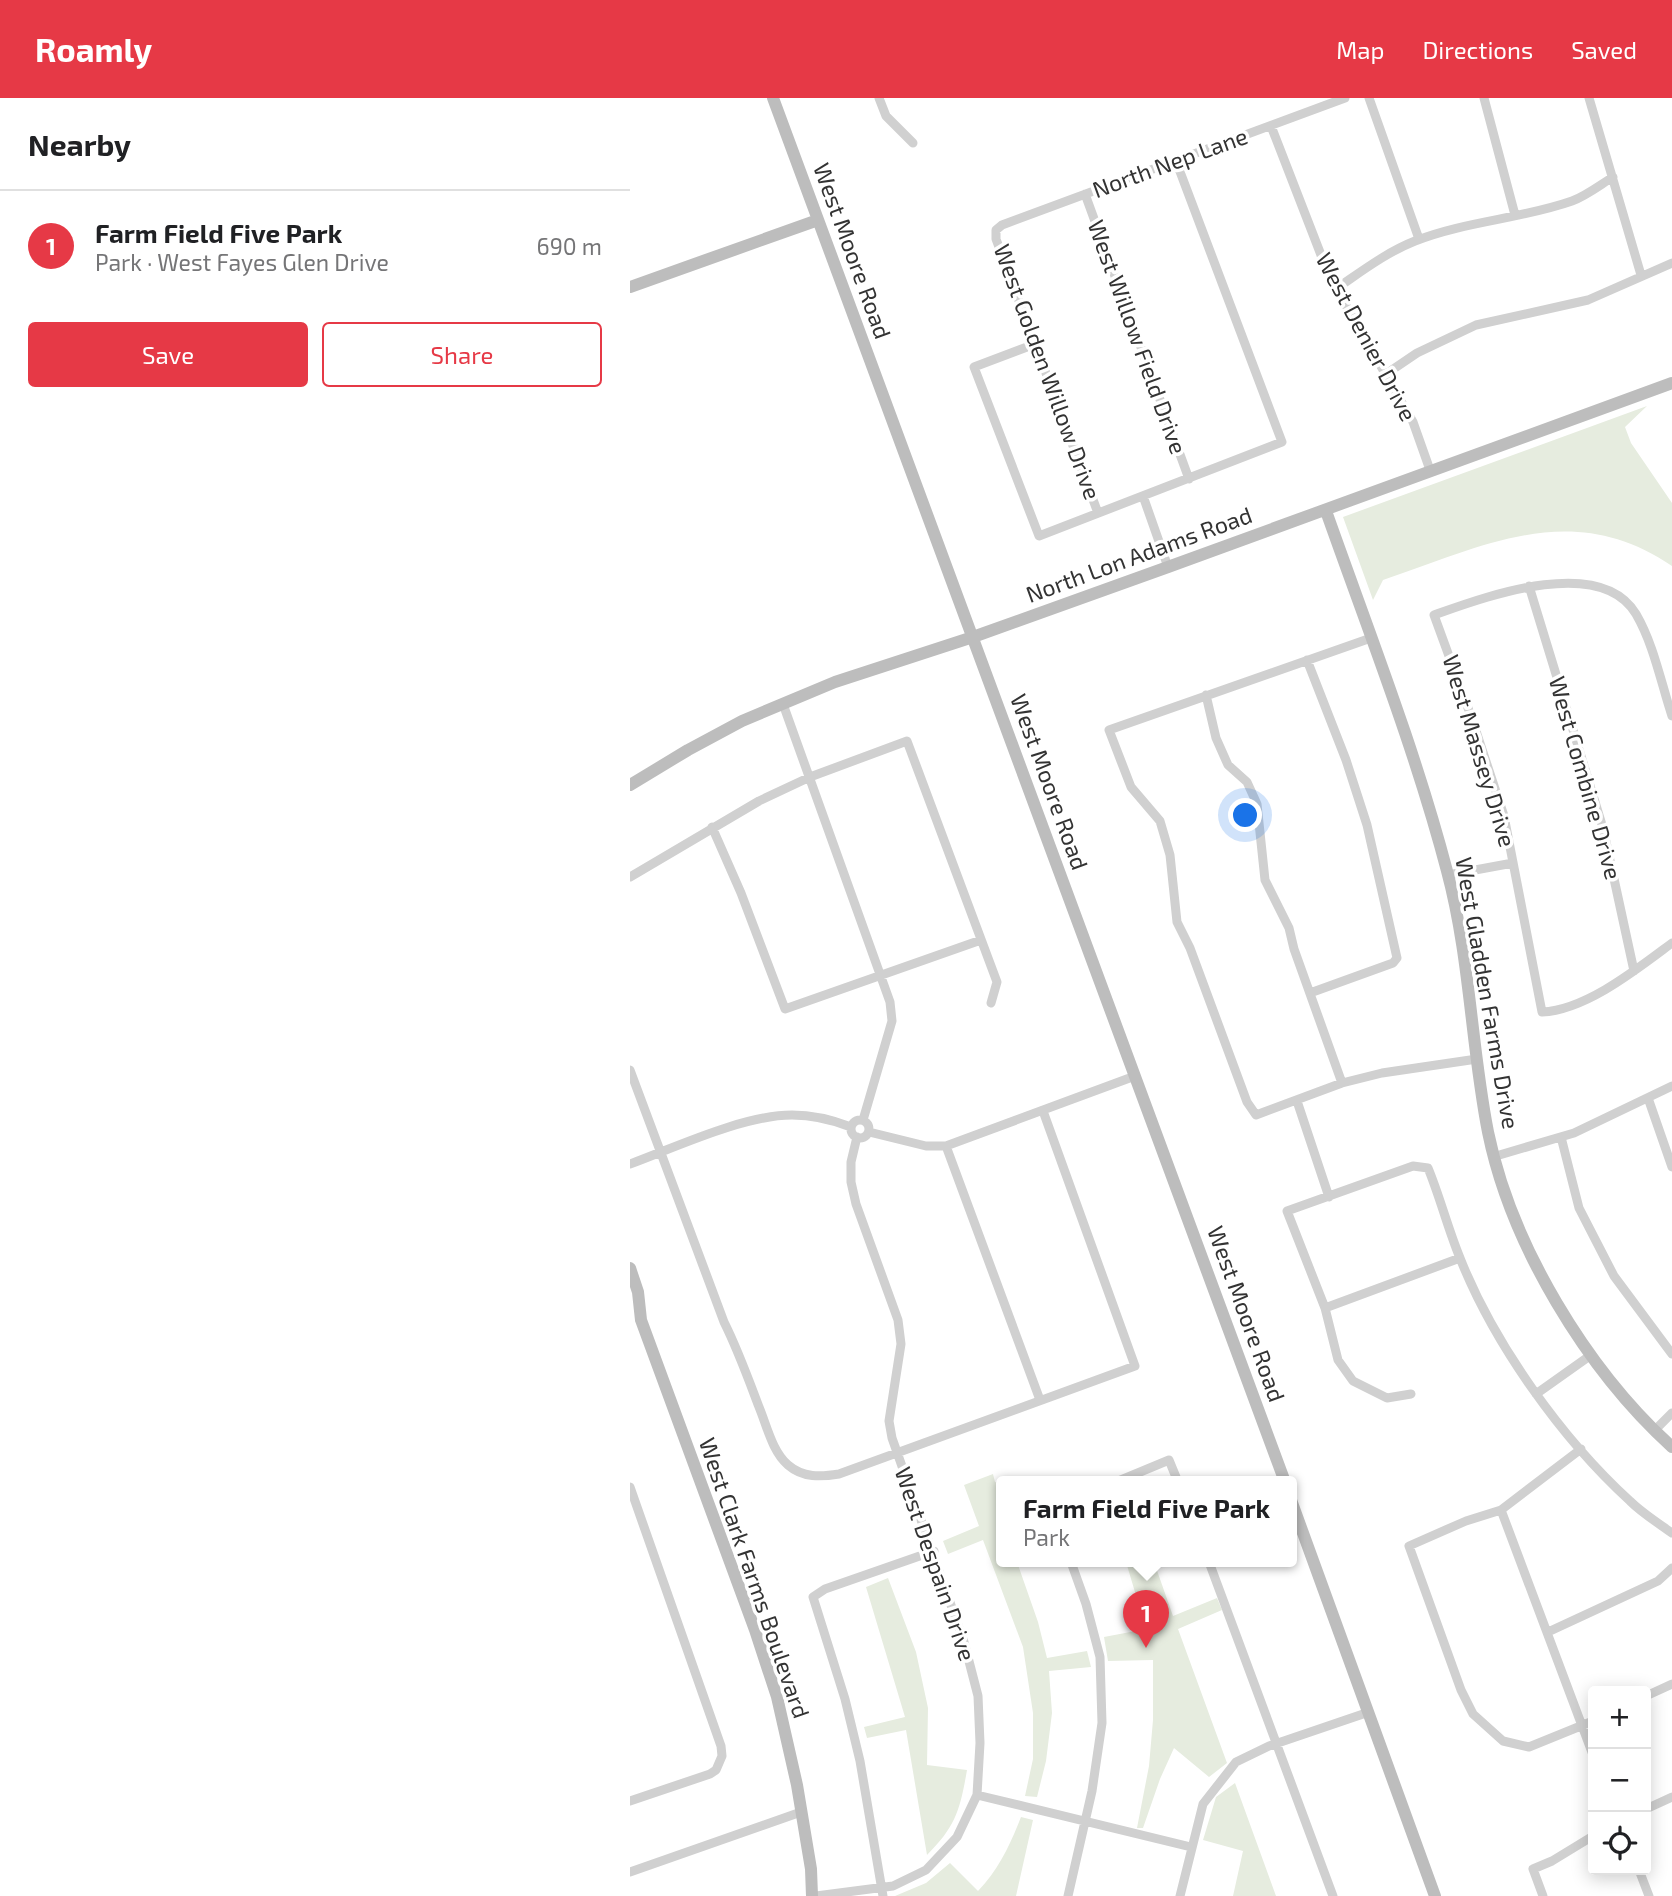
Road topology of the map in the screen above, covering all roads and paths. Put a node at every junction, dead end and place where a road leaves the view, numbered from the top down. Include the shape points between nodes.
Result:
1 (773, 98) edge
2 (879, 98) edge
3 (1345, 98) edge
4 (1369, 98) edge
5 (1484, 98) edge
6 (1589, 98) edge
7 (1271, 125) junction
8 (913, 143) dead end
9 (1175, 161) junction
10 (1613, 177) junction
11 (1085, 194) junction
12 (1515, 215) junction
13 (818, 220) junction
14 (996, 230) joint
15 (1419, 239) junction
16 (1672, 263) edge
17 (1641, 275) junction
18 (630, 287) edge
19 (1337, 288) junction
20 (1035, 344) junction
21 (1386, 374) junction
22 (1672, 383) edge
23 (1430, 470) junction
24 (1189, 479) junction
25 (1143, 496) junction
26 (1326, 511) junction
27 (1098, 513) junction
28 (1168, 567) junction
29 (1529, 586) junction
30 (973, 637) junction
31 (1371, 638) junction
32 (1307, 660) junction
33 (1206, 695) junction
34 (783, 704) junction
35 (1672, 716) edge
36 (810, 777) junction
37 (630, 785) edge
38 (712, 827) junction
39 (1513, 863) junction
40 (1448, 875) junction
41 (630, 877) edge
42 (981, 940) junction
43 (1672, 943) edge
44 (1634, 971) junction
45 (882, 975) junction
46 (1310, 993) junction
47 (991, 1003) dead end
48 (1477, 1059) junction
49 (630, 1070) edge
50 (1135, 1076) junction
51 (1342, 1083) junction
52 (1672, 1086) edge
53 (1648, 1098) junction
54 (1297, 1101) junction
55 (1043, 1111) junction
56 (863, 1120) junction
57 (851, 1127) junction
58 (869, 1132) junction
59 (857, 1137) junction
60 (1561, 1137) junction
61 (947, 1146) junction
62 (662, 1152) junction
63 (1496, 1156) junction
64 (630, 1164) edge
65 (1672, 1167) edge
66 (1329, 1197) junction
67 (1460, 1258) junction
68 (630, 1268) edge
69 (630, 1308) edge
70 (1325, 1308) junction
71 (635, 1322) edge
72 (1672, 1354) edge
73 (1591, 1355) junction
74 (1410, 1394) dead end
75 (1536, 1394) junction
76 (1040, 1400) junction
77 (1672, 1413) edge
78 (1654, 1431) junction
79 (1672, 1447) edge
80 (1581, 1449) junction
81 (897, 1452) junction
82 (1130, 1476) edge
83 (1176, 1476) edge
84 (1282, 1476) edge
85 (630, 1487) edge
86 (1501, 1510) junction
87 (1297, 1517) edge
88 (1672, 1534) edge
89 (933, 1551) junction
90 (1073, 1567) edge
91 (1211, 1567) edge
92 (1672, 1568) edge
93 (1548, 1632) junction
94 (1672, 1684) edge
95 (1651, 1694) edge
96 (1368, 1712) junction
97 (1588, 1723) edge
98 (1581, 1726) junction
99 (1276, 1744) junction
100 (1591, 1749) edge
101 (977, 1795) junction
102 (1672, 1797) edge
103 (630, 1801) edge
104 (1651, 1808) edge
105 (801, 1812) junction
106 (1085, 1821) junction
107 (1588, 1839) edge
108 (1191, 1847) junction
109 (630, 1872) edge
110 (1641, 1875) edge
111 (883, 1891) edge
112 (814, 1896) edge
113 (1068, 1896) edge
114 (1180, 1896) edge
115 (1333, 1896) edge
116 (1435, 1896) edge
117 (1543, 1896) edge
118 (1649, 1896) edge

1 - 13 street, West Moore Road
2 - 8 street via 886,116
3 - 7 street, North Nep Lane
4 - 15 street
5 - 12 street
6 - 10 street
7 - 9 street, North Nep Lane
7 - 19 street, West Denier Drive
9 - 11 street, North Nep Lane
9 - 24 street via 1282,442
10 - 12 street via 1573,201
10 - 17 street
11 - 14 street, North Nep Lane
11 - 24 street, West Willow Field Drive
12 - 15 street
13 - 18 street
13 - 30 street, West Moore Road
14 - 20 street, West Golden Willow Drive
15 - 19 street
16 - 17 street
17 - 21 street via 1588,300 1476,326 1417,353
19 - 21 street, West Denier Drive
20 - 27 street, West Golden Willow Drive
20 - 27 street via 974,367 1039,536
21 - 23 street, West Denier Drive via 1413,422
22 - 23 street, North Lon Adams Road
23 - 26 street, North Lon Adams Road
24 - 25 street
25 - 27 street
25 - 28 street
26 - 28 street, North Lon Adams Road
26 - 31 street, West Gladden Farms Drive
28 - 30 street, North Lon Adams Road
29 - 35 street via 1584,583 1622,599 1646,634
29 - 39 street, West Massey Drive via 1434,615 1504,816
29 - 44 street, West Combine Drive via 1603,828
30 - 34 street, North Lon Adams Road
30 - 50 street, West Moore Road
31 - 32 street
31 - 40 street, West Gladden Farms Drive
32 - 33 street
32 - 46 street via 1367,825 1397,958
33 - 46 street via 1228,765 1247,782 1257,804 1265,880 1289,928
33 - 54 street via 1109,730 1131,787 1160,821 1170,855 1177,922 1247,1102 1256,1115
34 - 36 street
34 - 37 street, North Lon Adams Road via 732,727
36 - 38 street
36 - 42 street via 907,741
36 - 45 street
38 - 41 street
38 - 45 street via 785,1009
39 - 40 street
39 - 44 street, West Massey Drive via 1542,1012 1581,1002
40 - 48 street, West Gladden Farms Drive
42 - 45 street
42 - 47 street via 997,982
43 - 44 street
45 - 56 street via 892,1021
46 - 51 street
48 - 51 street
48 - 63 street, West Gladden Farms Drive
49 - 62 street
50 - 55 street
50 - 84 street, West Moore Road
51 - 54 street
52 - 53 street
53 - 60 street
53 - 65 street
54 - 66 street
55 - 61 street
55 - 76 street via 1135,1366
56 - 57 street
56 - 58 street
57 - 59 street
57 - 62 street via 791,1115 758,1119
58 - 59 street
58 - 61 street via 926,1146
59 - 81 street, West Despain Drive via 851,1182 898,1320 901,1344 889,1421
60 - 63 street
60 - 72 street via 1579,1208 1614,1276
61 - 76 street
62 - 64 street
62 - 81 street via 776,1451 803,1474 820,1477
63 - 73 street, West Gladden Farms Drive via 1541,1276
66 - 67 street via 1413,1166 1428,1168
66 - 70 street via 1287,1210
67 - 70 street
67 - 75 street via 1492,1324
68 - 71 street, West Clark Farms Boulevard via 638,1292
69 - 71 street, West Clark Farms Boulevard
70 - 74 street via 1338,1360 1353,1381 1387,1398
71 - 105 street, West Clark Farms Boulevard via 755,1630 777,1697
73 - 75 street
73 - 78 street, West Gladden Farms Drive
75 - 80 street
76 - 81 street
77 - 78 street
78 - 79 street, West Gladden Farms Drive
80 - 86 street
80 - 88 street via 1630,1502
81 - 89 street, West Despain Drive
82 - 83 street via 1169,1460
85 - 103 street via 721,1746 720,1764 710,1774
86 - 93 street
86 - 98 street via 1409,1546 1461,1690 1473,1714 1503,1741 1530,1747
87 - 96 street
89 - 101 street, West Despain Drive via 978,1696
89 - 111 street via 813,1597 860,1760
90 - 106 street via 1100,1657 1102,1723
91 - 99 street
92 - 93 street via 1658,1581
93 - 98 street
94 - 95 street
96 - 99 street
96 - 116 street
97 - 98 street
98 - 100 street
99 - 108 street via 1236,1762 1203,1804
99 - 115 street
101 - 106 street
101 - 111 street, West Despain Drive via 957,1837 926,1870
102 - 104 street
105 - 109 street
105 - 112 street, West Clark Farms Boulevard
106 - 108 street
106 - 113 street
107 - 117 street via 1533,1870
108 - 114 street
110 - 118 street
111 - 112 street, West Despain Drive

